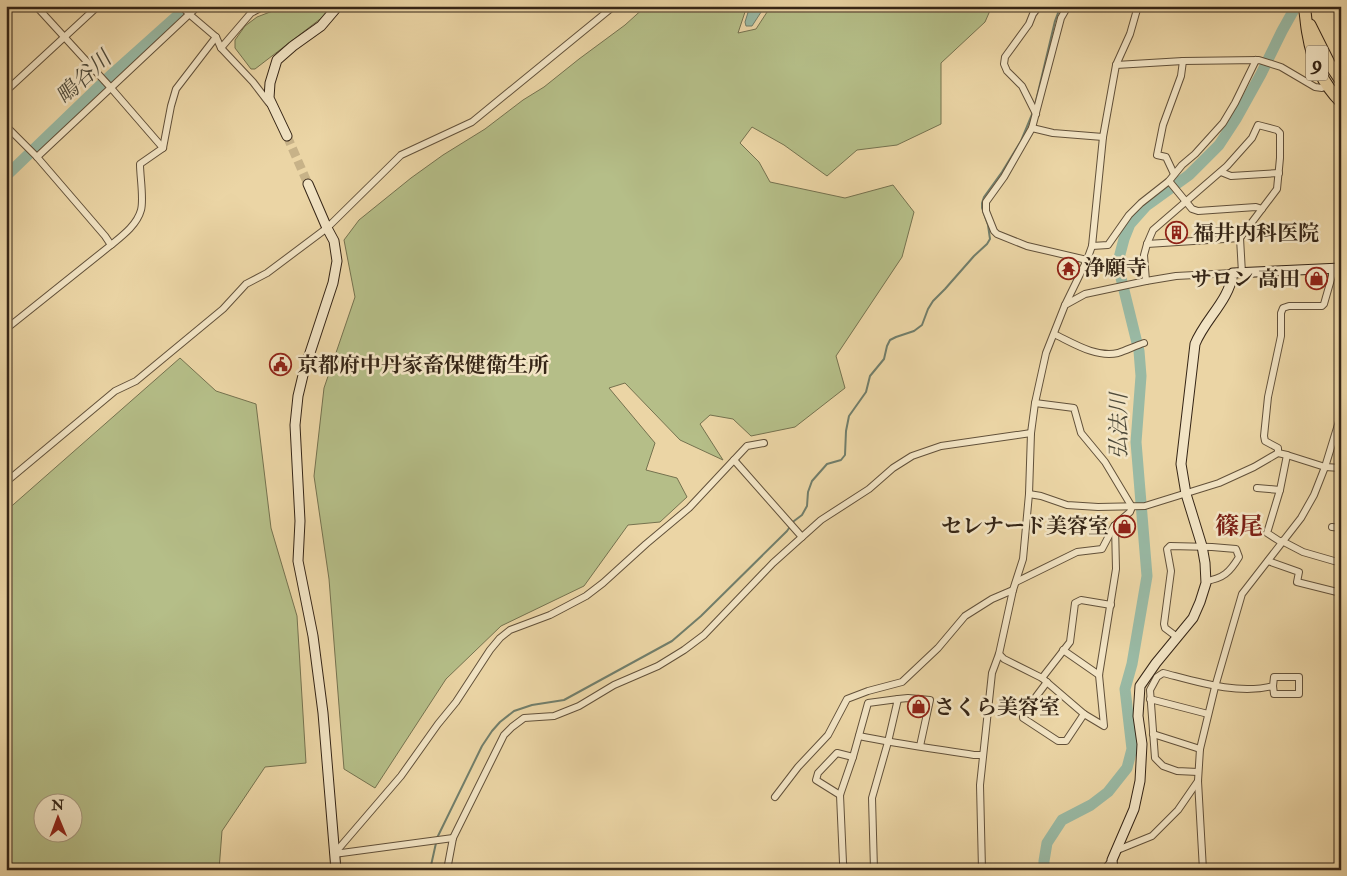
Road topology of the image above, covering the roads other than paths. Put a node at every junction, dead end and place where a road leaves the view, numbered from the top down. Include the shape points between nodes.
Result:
1 (36, 6) edge
2 (98, 6) edge
3 (182, 6) edge
4 (198, 6) edge
5 (264, 6) edge
6 (296, 6) edge
7 (332, 6) edge
8 (338, 6) edge
9 (614, 6) edge
10 (1040, 6) edge
11 (1068, 6) edge
12 (1138, 6) edge
13 (1304, 6) edge
14 (189, 14) junction
15 (1306, 19) junction
16 (216, 37) junction
17 (65, 38) junction
18 (221, 48) junction
19 (1256, 60) junction
20 (1183, 62) junction
21 (1116, 65) junction
22 (1341, 81) edge
23 (1327, 85) junction
24 (111, 88) junction
25 (6, 91) edge
26 (1341, 102) edge
27 (274, 110) junction
28 (1036, 114) junction
29 (6, 126) edge
30 (1032, 128) junction
31 (287, 136) tunnel mouth
32 (1103, 137) junction
33 (163, 148) junction
34 (37, 157) junction
35 (1221, 172) junction
36 (1279, 173) junction
37 (1174, 174) junction
38 (1169, 181) junction
39 (308, 184) tunnel mouth
40 (1186, 201) junction
41 (1262, 208) junction
42 (327, 228) junction
43 (1240, 238) junction
44 (1147, 244) junction
45 (111, 245) junction
46 (1092, 246) junction
47 (1087, 260) junction
48 (1336, 268) edge
49 (1237, 273) junction
50 (1146, 281) junction
51 (1065, 305) junction
52 (6, 329) edge
53 (1054, 334) junction
54 (1144, 343) dead end
55 (1035, 403) junction
56 (1341, 414) edge
57 (1031, 433) junction
58 (764, 443) dead end
59 (1278, 454) junction
60 (1288, 455) junction
61 (734, 460) junction
62 (1325, 467) junction
63 (1341, 468) edge
64 (6, 482) edge
65 (1257, 488) dead end
66 (1280, 490) junction
67 (1029, 494) junction
68 (1186, 494) junction
69 (1134, 507) junction
70 (1115, 525) junction
71 (1332, 527) dead end
72 (1341, 528) edge
73 (802, 537) junction
74 (1282, 541) junction
75 (1202, 546) junction
76 (1268, 561) junction
77 (1341, 563) edge
78 (1206, 581) junction
79 (1016, 582) junction
80 (1013, 590) junction
81 (1341, 593) edge
82 (1111, 605) junction
83 (1177, 637) junction
84 (1063, 650) junction
85 (999, 654) junction
86 (1099, 675) junction
87 (1045, 680) junction
88 (1274, 686) junction
89 (1215, 687) junction
90 (898, 699) junction
91 (1150, 700) junction
92 (1084, 714) junction
93 (1208, 714) junction
94 (1153, 734) junction
95 (859, 736) junction
96 (888, 742) junction
97 (920, 746) junction
98 (1200, 749) junction
99 (983, 755) junction
100 (853, 757) junction
101 (1198, 772) junction
102 (1198, 781) junction
103 (840, 795) junction
104 (775, 797) dead end
105 (453, 838) junction
106 (334, 854) junction
107 (1114, 856) junction
108 (336, 870) edge
109 (446, 870) edge
110 (845, 870) edge
111 (874, 870) edge
112 (982, 870) edge
113 (1104, 870) edge
114 (1113, 870) edge
115 (1203, 870) edge

1 - 17 street
2 - 17 street
3 - 14 street
4 - 14 street
5 - 18 street via 252,13
6 - 7 street
8 - 27 street via 321,26 277,60 269,98
9 - 42 street via 472,122 401,155
10 - 28 street via 1005,57 1004,64 1022,86
11 - 28 street via 1061,18
12 - 21 street
13 - 15 highway, 9
14 - 16 street
14 - 24 street
15 - 22 highway, 9
15 - 23 highway, 9 via 1310,46
16 - 18 street
16 - 33 street via 176,89
17 - 24 street
17 - 25 street
18 - 27 street
19 - 20 street
19 - 23 street via 1281,67 1315,87
19 - 37 street via 1223,123
20 - 21 street
20 - 37 street via 1157,155 1166,157
21 - 32 street
23 - 26 highway, 9
24 - 33 street
24 - 34 street
27 - 31 street
28 - 30 street
29 - 34 street
30 - 32 street
30 - 47 street via 986,202 986,211 997,234 1027,246
32 - 46 street
33 - 45 street via 140,164 141,210 136,222
34 - 45 street
35 - 36 street via 1231,176
35 - 36 street via 1252,138 1258,125 1277,130 1280,134
35 - 40 street
36 - 41 street via 1277,189
37 - 38 street
38 - 40 street
38 - 46 street via 1129,215 1108,245
39 - 42 street
40 - 41 street via 1198,211
40 - 44 street via 1153,230
41 - 43 street
42 - 64 street via 267,273 246,284 223,308 136,381 115,391
42 - 106 street via 334,241 337,261 304,371 295,425 300,521 298,561 313,636 323,713
43 - 44 street
43 - 49 street
44 - 50 street via 1144,255
45 - 52 street
46 - 47 street
47 - 51 street
48 - 49 street
48 - 59 street via 1322,306 1289,306 1281,313 1281,336 1268,397 1264,436 1265,441 1278,448
49 - 50 street
49 - 68 street via 1195,344 1181,464
50 - 51 street via 1085,294
51 - 53 street
53 - 54 street via 1102,354 1118,353
53 - 55 street via 1046,353
55 - 57 street
55 - 69 street via 1074,408 1081,433 1105,462
56 - 62 street
57 - 67 street
57 - 73 street via 941,446 912,456
58 - 61 street via 747,446
59 - 60 street
59 - 68 street via 1219,483
60 - 62 street
60 - 66 street
61 - 73 street
61 - 106 street via 689,508 604,583 564,608 510,630 500,638 401,776
62 - 63 street
62 - 74 street via 1301,518
65 - 66 street
66 - 74 street via 1268,532
67 - 69 street via 1068,506
67 - 79 street via 1023,559
68 - 69 street
68 - 75 street
69 - 70 street
70 - 79 street via 1102,550 1077,552
70 - 82 street via 1116,569
71 - 72 street
73 - 105 street via 704,635 684,650 579,706 554,716 524,718 512,727 504,735
74 - 76 street
74 - 77 street via 1303,552
75 - 78 street
75 - 78 street via 1236,549 1239,557 1232,570 1218,579
75 - 83 street via 1170,546 1167,549 1171,571 1164,624
76 - 81 street via 1299,572 1297,582
76 - 89 street via 1242,594
78 - 83 street via 1193,618
79 - 80 street
80 - 85 street
80 - 104 street via 965,616 938,648 902,682 847,699 828,734
82 - 84 street via 1081,600 1075,603 1070,642
82 - 86 street
83 - 107 street via 1140,686 1140,781 1134,809
84 - 86 street
84 - 87 street
85 - 87 street
85 - 99 street via 992,673
86 - 92 street via 1104,726
87 - 92 street
87 - 92 street via 1023,718 1058,741 1066,741
88 - 88 street via 1274,677 1299,677 1299,694 1274,694
88 - 89 street via 1250,689
89 - 91 street via 1163,673 1150,690
89 - 93 street
90 - 95 street via 868,703
90 - 96 street
90 - 97 street via 930,700
91 - 93 street
91 - 94 street
93 - 98 street
94 - 98 street
94 - 101 street via 1155,758 1163,766 1177,771
95 - 96 street
95 - 100 street
96 - 97 street
96 - 111 street via 872,798
97 - 99 street
98 - 101 street
99 - 112 street via 980,786
100 - 103 street
100 - 103 street via 837,752 818,773 816,780
101 - 102 street
102 - 107 street via 1178,810 1152,836
102 - 115 street
103 - 110 street
105 - 106 street
105 - 109 street
106 - 108 street
107 - 113 street
107 - 114 street

